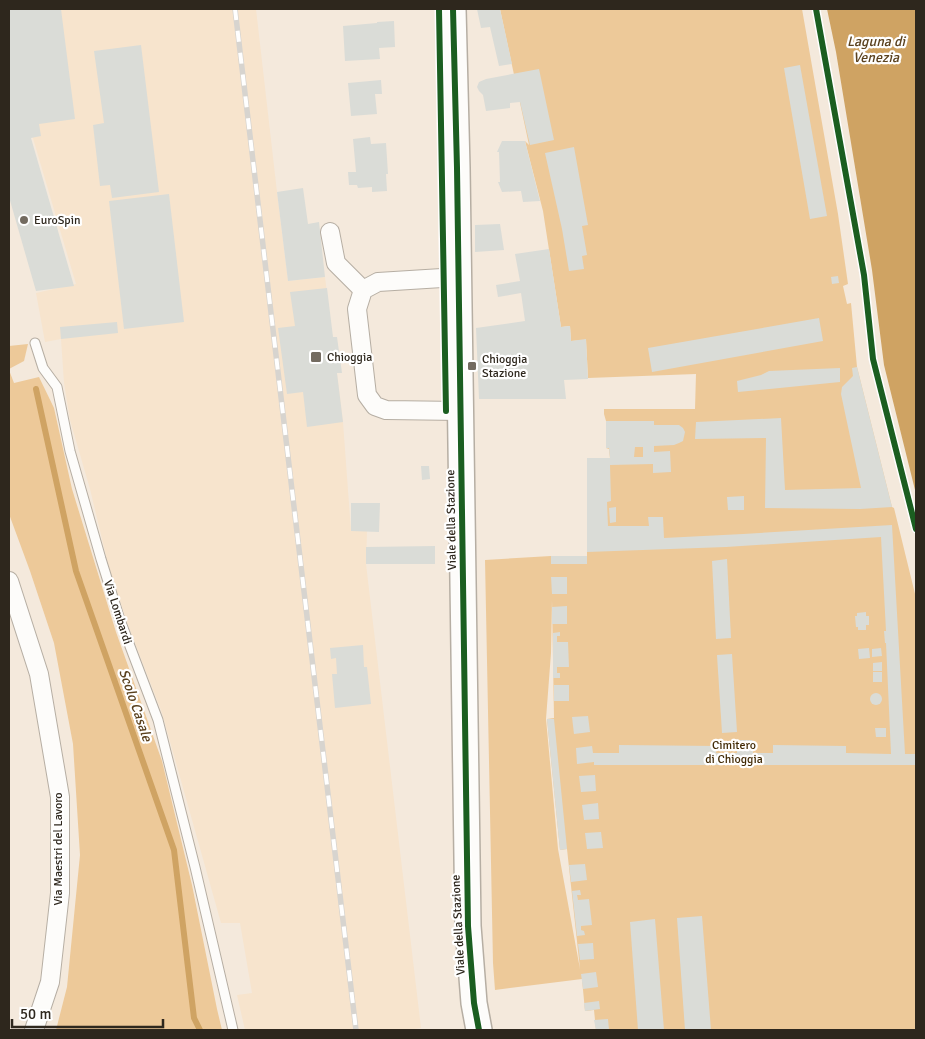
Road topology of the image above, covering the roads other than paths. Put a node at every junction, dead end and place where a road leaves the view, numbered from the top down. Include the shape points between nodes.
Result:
1 (453, 9) edge
2 (330, 232) dead end
3 (458, 276) junction
4 (363, 290) junction
5 (35, 343) dead end
6 (460, 411) junction
7 (9, 581) edge
8 (34, 1030) edge
9 (232, 1030) edge
10 (479, 1030) edge

1 - 3 street, Viale della Stazione
2 - 4 street via 336,263
3 - 4 street via 378,282
3 - 6 street, Viale della Stazione
4 - 6 street via 358,309 367,395 375,406 386,410
5 - 9 lane, Via Lombardi via 43,368 57,388 70,451 101,559 158,720
6 - 10 street, Viale della Stazione via 468,926
7 - 8 street, Via Maestri del Lavoro via 39,674 60,797 60,893 50,982

